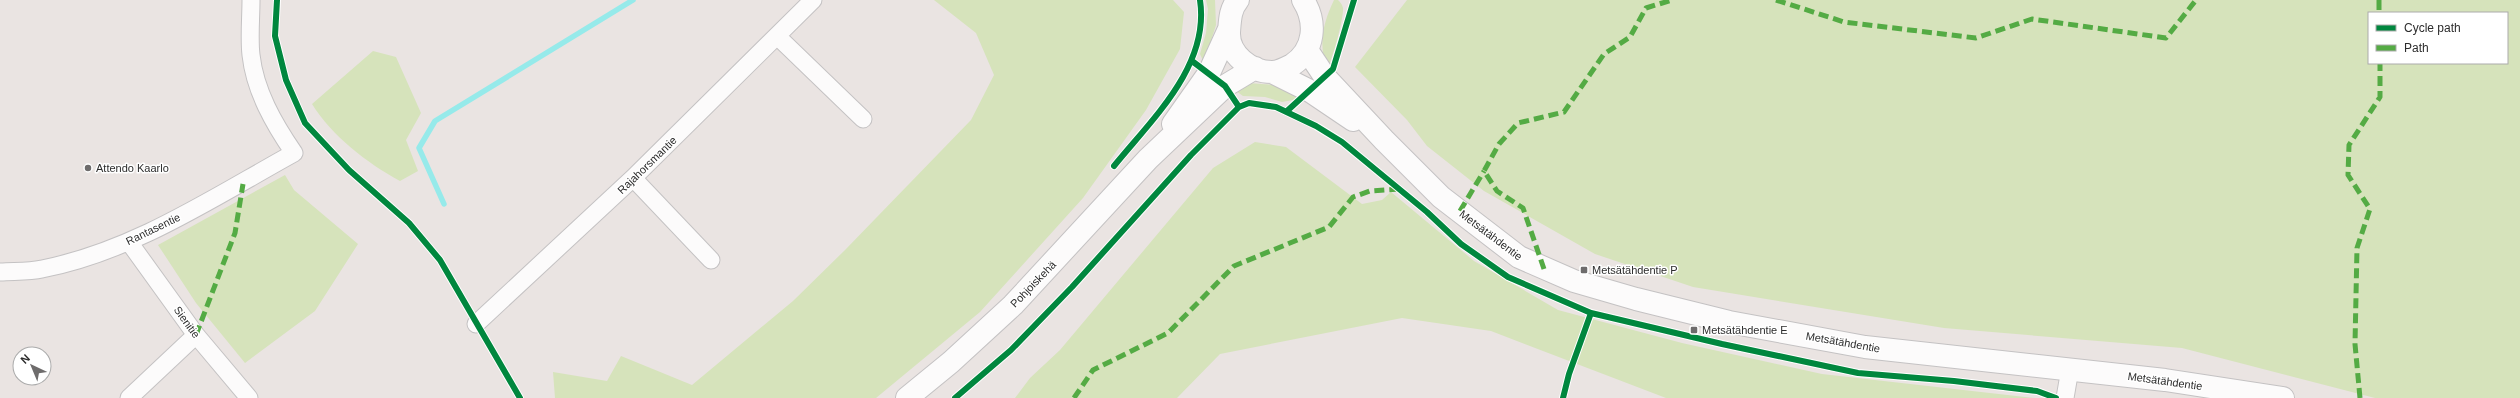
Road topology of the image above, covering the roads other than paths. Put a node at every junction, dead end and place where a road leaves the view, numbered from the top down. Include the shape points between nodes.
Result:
1 (251, 0) edge
2 (813, 0) edge
3 (1304, 0) edge
4 (1324, 0) edge
5 (1231, 12) edge
6 (1312, 27) junction
7 (777, 36) junction
8 (1307, 50) junction
9 (1263, 70) junction
10 (863, 119) dead end
11 (1384, 140) junction
12 (1148, 159) junction
13 (633, 178) junction
14 (129, 242) junction
15 (711, 260) dead end
16 (0, 272) edge
17 (476, 324) dead end
18 (196, 335) junction
19 (2070, 369) junction
20 (128, 398) edge
21 (249, 398) edge
22 (907, 398) edge
23 (2065, 398) edge
24 (2283, 398) edge

1 - 14 street, Rantasentie via 251,56 262,97 277,129 294,152 243,184
2 - 7 street, Rajahorsmantie
3 - 6 main road via 1310,11
4 - 6 main road
5 - 9 main road, Metsätähdentie via 1229,37 1234,50 1242,61
5 - 12 main road, Pohjoiskehä via 1209,73
6 - 8 main road via 1312,40
7 - 10 street
7 - 13 street, Rajahorsmantie
8 - 9 main road, Pohjoiskehä via 1298,61 1285,68
8 - 11 main road, Metsätähdentie via 1325,77
9 - 11 main road, Metsätähdentie via 1310,91
9 - 12 main road, Pohjoiskehä via 1225,86
11 - 19 main road, Metsätähdentie via 1441,197 1519,257 1574,281 1729,322 1865,347
12 - 22 main road, Pohjoiskehä via 1013,305
13 - 15 street
13 - 17 street, Rajahorsmantie
14 - 16 street, Rantasentie via 98,255 41,270
14 - 18 street, Sienitie
18 - 20 street
18 - 21 street, Sienitie
19 - 23 street
19 - 24 main road, Metsätähdentie

